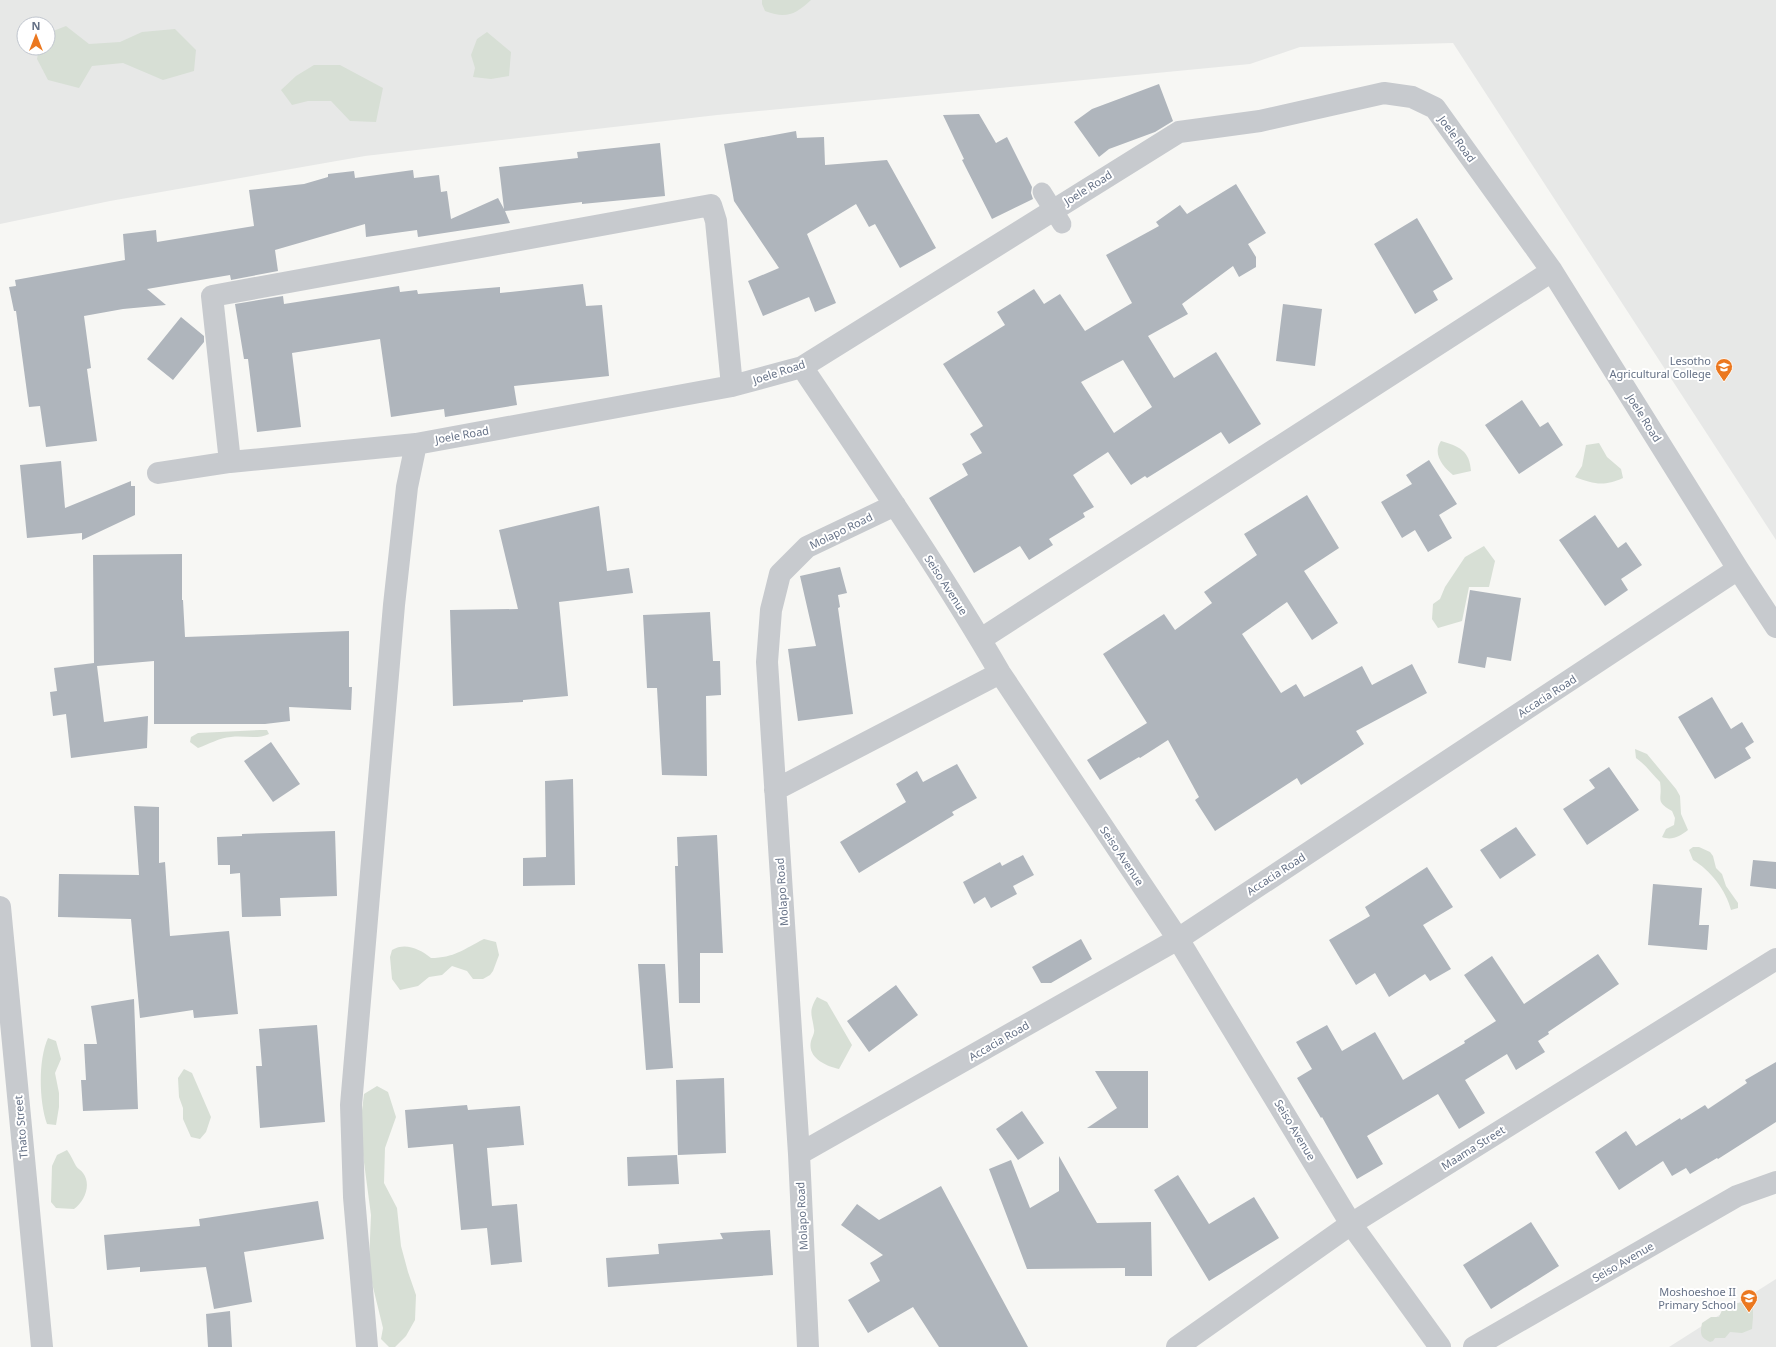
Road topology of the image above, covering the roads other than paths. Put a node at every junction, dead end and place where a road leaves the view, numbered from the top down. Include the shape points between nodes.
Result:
1 (1552, 272) junction
2 (802, 367) junction
3 (732, 386) junction
4 (416, 444) junction
5 (230, 462) junction
6 (158, 473) dead end
7 (894, 505) junction
8 (1738, 569) junction
9 (1776, 627) edge
10 (981, 639) junction
11 (1000, 673) junction
12 (775, 790) junction
13 (0, 907) edge
14 (1178, 939) junction
15 (1776, 959) edge
16 (799, 1154) junction
17 (1776, 1182) edge
18 (1351, 1224) junction
19 (42, 1347) edge
20 (367, 1347) edge
21 (808, 1347) edge
22 (1177, 1347) edge
23 (1440, 1347) edge
24 (1474, 1347) edge

1 - 2 street, Joele Road via 1435,108 1412,97 1384,93 1260,121 1179,132
1 - 8 street, Joele Road
1 - 10 street
2 - 3 street, Joele Road
2 - 7 street, Seiso Avenue
3 - 4 street, Joele Road
3 - 5 street via 716,221 711,205 212,296
4 - 5 street, Joele Road
4 - 20 street via 407,487 394,605 351,1105 354,1197
5 - 6 street, Joele Road
7 - 10 street, Seiso Avenue
7 - 12 street, Molapo Road via 807,548 780,574 771,610 767,662
8 - 9 street, Joele Road
8 - 14 street, Accacia Road
10 - 11 street, Seiso Avenue
11 - 12 street
11 - 14 street, Seiso Avenue
12 - 16 street, Molapo Road
13 - 19 street, Thato Street
14 - 16 street, Accacia Road
14 - 18 street, Seiso Avenue
15 - 18 street, Maama Street
16 - 21 street, Molapo Road
17 - 24 street, Seiso Avenue via 1737,1196
18 - 22 street, Maama Street
18 - 23 street, Seiso Avenue

